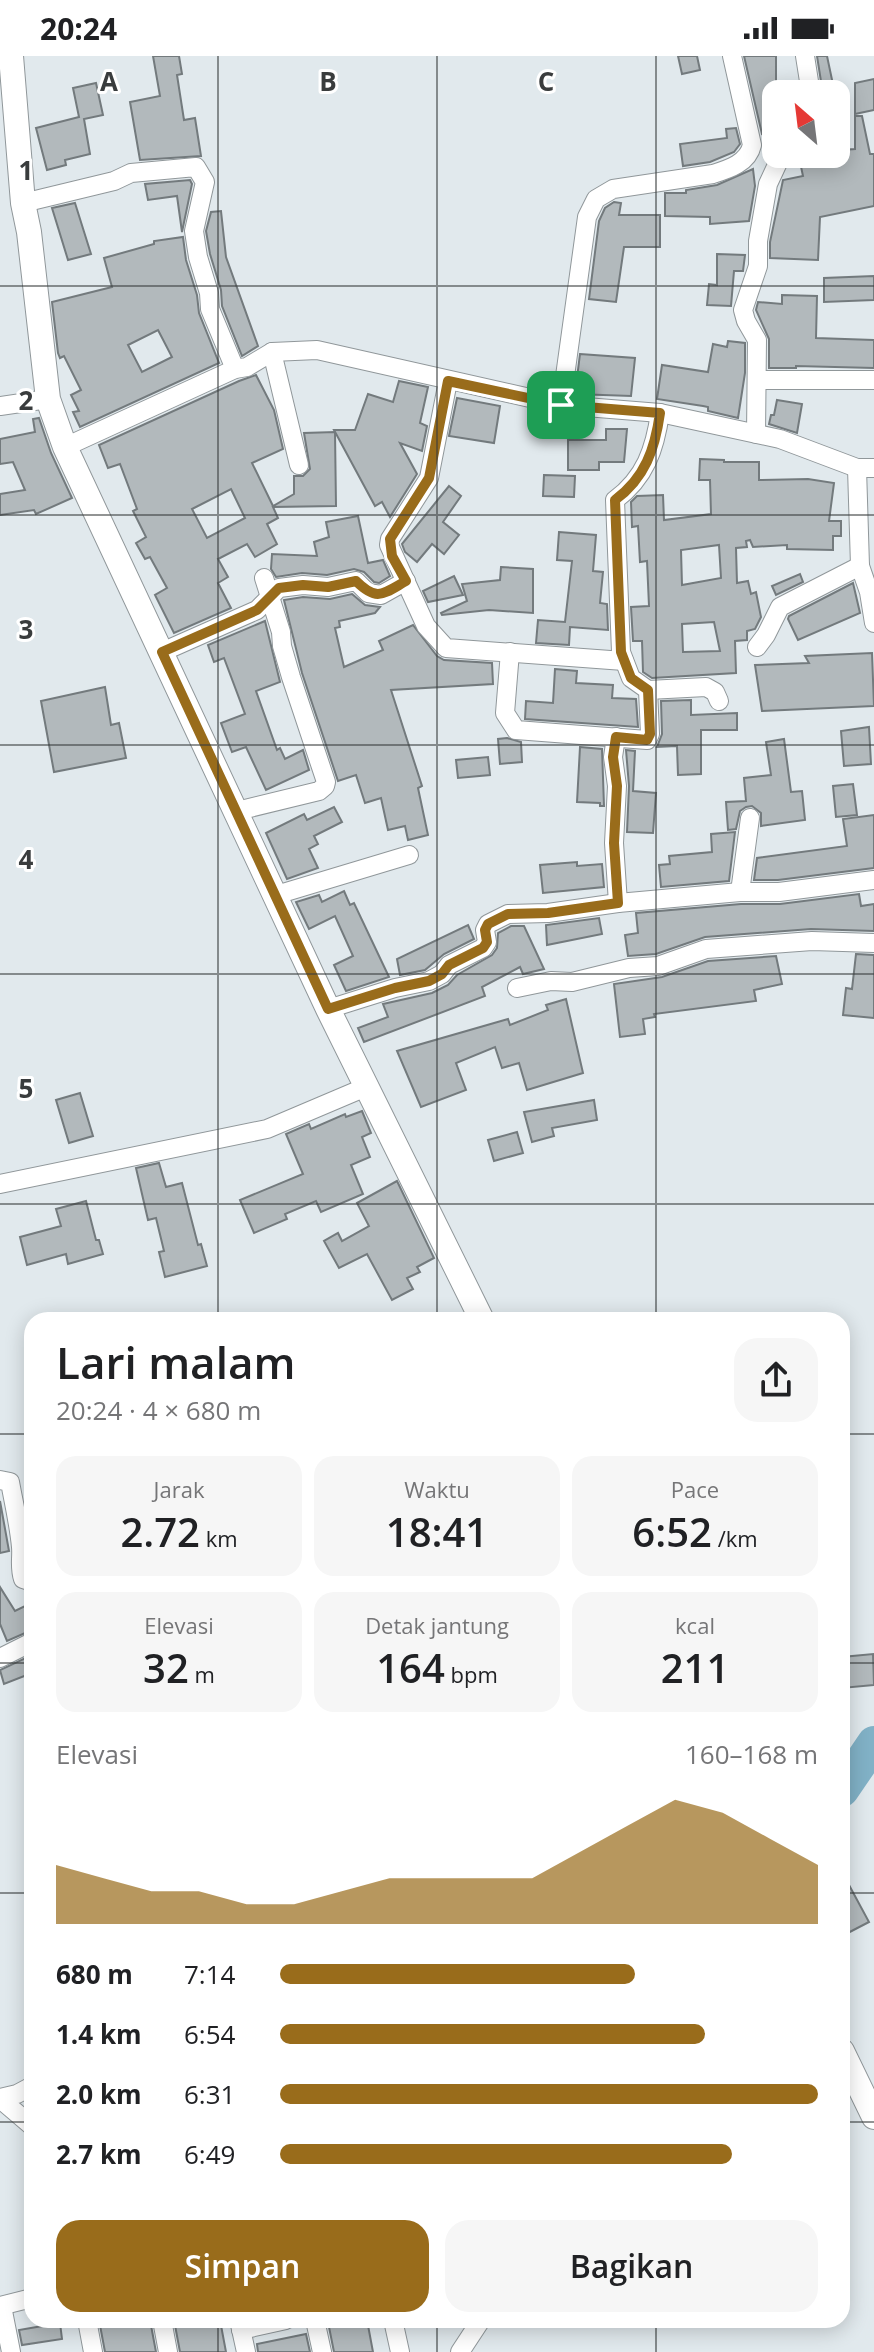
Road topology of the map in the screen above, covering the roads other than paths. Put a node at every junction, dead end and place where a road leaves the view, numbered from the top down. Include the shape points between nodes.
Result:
1 (11, 56) edge
2 (732, 56) edge
3 (805, 56) edge
4 (809, 80) edge
5 (762, 159) edge
6 (741, 162) junction
7 (775, 168) edge
8 (23, 203) junction
9 (272, 352) junction
10 (235, 369) junction
11 (757, 380) junction
12 (874, 380) edge
13 (448, 381) junction
14 (48, 399) junction
15 (561, 405) junction
16 (0, 406) edge
17 (660, 413) junction
18 (756, 434) junction
19 (65, 447) junction
20 (299, 465) dead end
21 (865, 468) edge
22 (860, 566) junction
23 (406, 581) junction
24 (267, 587) junction
25 (874, 623) edge
26 (757, 647) dead end
27 (162, 652) junction
28 (510, 652) junction
29 (624, 661) junction
30 (648, 690) junction
31 (719, 701) dead end
32 (616, 737) junction
33 (237, 811) junction
34 (750, 818) dead end
35 (409, 855) dead end
36 (874, 880) edge
37 (740, 892) junction
38 (276, 895) junction
39 (618, 903) junction
40 (874, 943) edge
41 (517, 988) dead end
42 (328, 1009) junction
43 (366, 1087) junction
44 (0, 1184) edge
45 (478, 1312) edge
46 (0, 1480) edge
47 (24, 1579) edge
48 (24, 1646) edge
49 (0, 1658) edge
50 (850, 2068) edge
51 (24, 2090) edge
52 (0, 2098) edge
53 (874, 2117) edge
54 (24, 2119) edge
55 (24, 2300) edge
56 (1, 2306) edge
57 (88, 2328) edge
58 (164, 2328) edge
59 (241, 2328) edge
60 (317, 2328) edge
61 (395, 2328) edge
62 (476, 2328) edge
63 (11, 2352) edge
64 (93, 2352) edge
65 (168, 2352) edge
66 (246, 2352) edge
67 (322, 2352) edge
68 (400, 2352) edge
69 (460, 2352) edge

1 - 8 street
2 - 6 street via 752,145
3 - 4 street
5 - 6 street
6 - 15 street via 686,180 613,189 596,199 586,227
7 - 11 street via 761,217 758,266 743,310 757,340
8 - 10 street via 131,173 196,167 205,182 194,231 198,257 210,309
8 - 14 street
9 - 10 street
9 - 13 street via 317,350
9 - 20 street
10 - 19 street
11 - 12 street
11 - 18 street
13 - 15 street
13 - 23 street via 429,478 390,539 392,556
14 - 16 street
14 - 19 street
15 - 17 street
17 - 18 street
17 - 29 street via 657,438 634,486 615,500
18 - 21 street
19 - 27 street
21 - 22 street
22 - 25 street
22 - 26 street via 780,607
23 - 24 street via 381,595 368,593 356,581 328,587
23 - 28 street via 426,626 446,648
24 - 27 street via 257,610
24 - 33 street via 325,786
27 - 33 street
28 - 29 street
28 - 32 street via 505,713 516,730
29 - 30 street via 631,678
30 - 31 street via 706,687
30 - 32 street via 647,740
32 - 39 street
33 - 38 street
34 - 37 street
35 - 38 street
36 - 37 street
37 - 39 street
38 - 42 street
39 - 42 street via 508,914 488,924 483,948 429,981
40 - 41 street via 812,941 706,949 658,966
42 - 43 street
43 - 44 street via 267,1129
43 - 45 street
46 - 47 street via 10,1482
48 - 49 street
50 - 53 street
51 - 52 street
52 - 54 street
55 - 56 street
56 - 63 street
57 - 64 street
58 - 65 street
59 - 66 street
60 - 67 street
61 - 68 street
62 - 69 street

